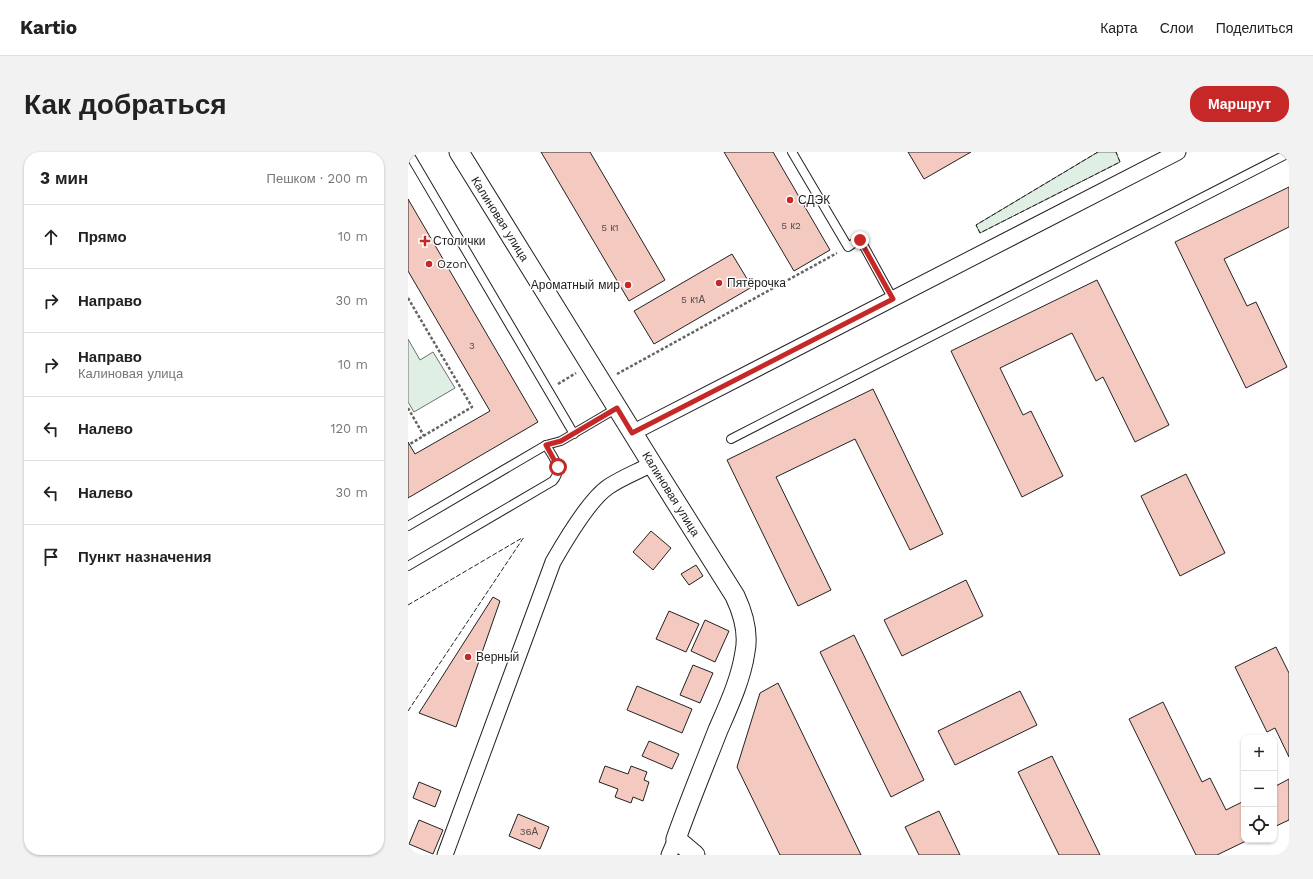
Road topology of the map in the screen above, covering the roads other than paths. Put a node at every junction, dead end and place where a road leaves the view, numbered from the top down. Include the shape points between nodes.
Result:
1 (408, 152) edge
2 (459, 152) edge
3 (792, 152) edge
4 (1178, 152) edge
5 (1289, 153) edge
6 (893, 299) junction
7 (617, 408) junction
8 (632, 433) junction
9 (574, 434) junction
10 (731, 439) dead end
11 (546, 445) junction
12 (652, 464) junction
13 (408, 526) edge
14 (408, 566) edge
15 (673, 847) edge
16 (445, 855) edge
17 (695, 855) edge

1 - 9 lane
2 - 7 street, Калиновая улица
3 - 6 lane via 848,247 860,240
4 - 6 street
5 - 10 lane
6 - 8 street
7 - 8 street, Калиновая улица
7 - 9 lane
8 - 12 street, Калиновая улица
9 - 11 lane
11 - 13 lane
11 - 14 lane via 558,467 558,475 552,481
12 - 15 street, Калиновая улица via 735,596 742,612 746,632 746,651 737,684 688,803
12 - 16 street via 608,487 596,497 553,562
15 - 17 street, Калиновая улица

